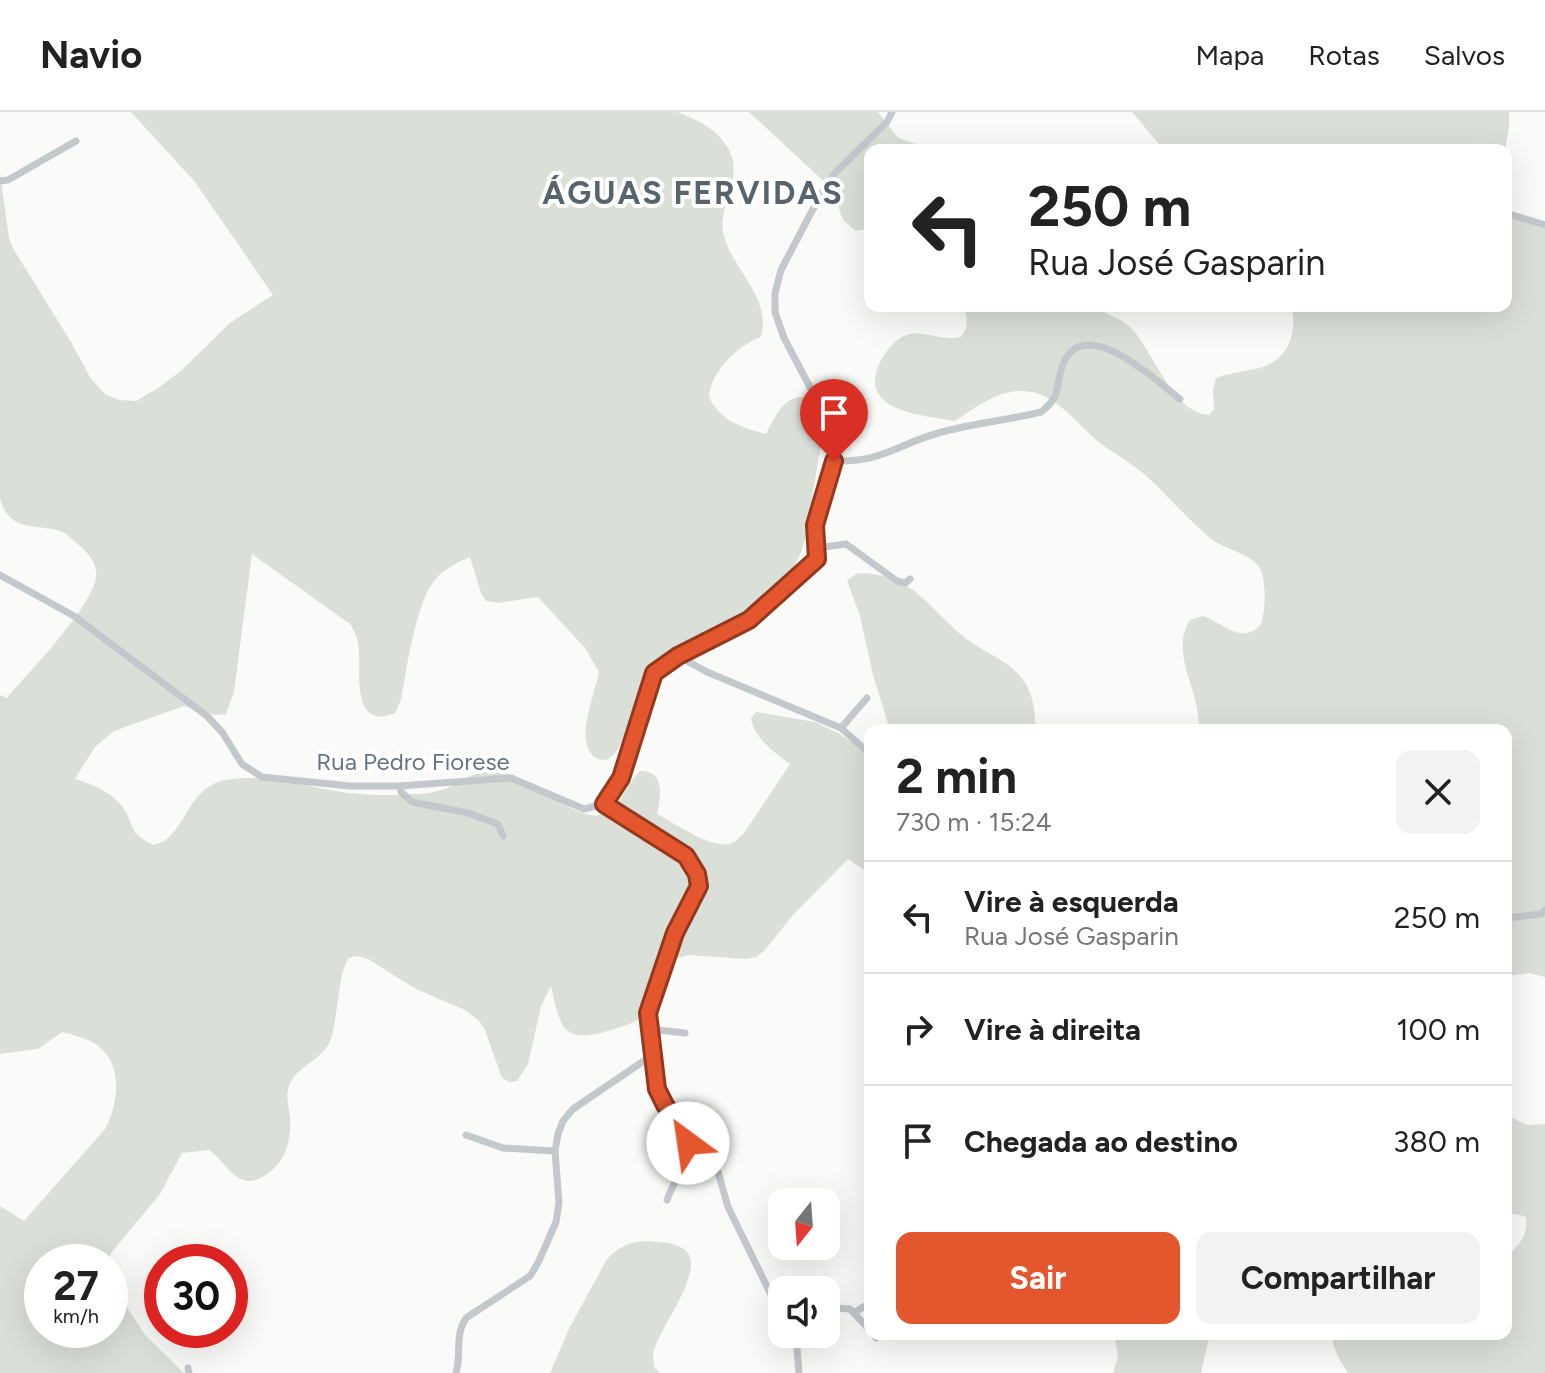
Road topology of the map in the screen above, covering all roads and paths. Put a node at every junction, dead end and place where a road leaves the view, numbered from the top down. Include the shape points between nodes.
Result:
1 (892, 112) edge
2 (76, 141) dead end
3 (865, 144) edge
4 (864, 145) edge
5 (0, 181) edge
6 (1512, 215) edge
7 (1545, 225) edge
8 (1180, 399) dead end
9 (834, 461) junction
10 (817, 548) junction
11 (0, 575) edge
12 (910, 579) dead end
13 (678, 656) junction
14 (867, 698) dead end
15 (841, 728) junction
16 (864, 749) edge
17 (400, 786) junction
18 (604, 804) junction
19 (503, 836) dead end
20 (1545, 910) edge
21 (1512, 917) edge
22 (649, 1029) junction
23 (685, 1033) dead end
24 (651, 1056) junction
25 (677, 1121) junction
26 (466, 1135) dead end
27 (705, 1137) junction
28 (555, 1151) junction
29 (689, 1157) junction
30 (667, 1200) dead end
31 (768, 1288) edge
32 (864, 1307) edge
33 (840, 1308) edge
34 (855, 1312) junction
35 (864, 1323) edge
36 (797, 1348) edge
37 (456, 1373) edge
38 (799, 1373) edge

1 - 3 street
2 - 5 street
4 - 9 street via 823,190 781,270 775,293 784,338 830,425
6 - 7 street
8 - 9 street via 1123,356 1089,344 1075,348 1064,362 1059,391 1041,412 932,435 866,460
9 - 10 street via 815,525
10 - 12 street via 846,544 897,581
10 - 13 street via 817,559 749,620
11 - 17 street, Rua Pedro Fiorese via 74,616 207,716 250,772
13 - 15 street
13 - 18 street via 654,673 621,778
14 - 15 street
15 - 16 street
17 - 18 street, Rua Pedro Fiorese via 511,778 584,809
17 - 19 street via 412,802 486,819 498,824
18 - 22 street via 686,856 697,874 699,886 675,933 648,1013
20 - 21 street
22 - 23 street
22 - 24 street
24 - 25 street via 657,1089
24 - 28 street via 573,1109 563,1121
25 - 27 street
25 - 29 street
26 - 28 street via 503,1148
27 - 29 street
27 - 31 street via 728,1207
28 - 37 street via 559,1203 550,1236 530,1276 466,1318 459,1329
29 - 30 street
32 - 34 street
33 - 34 street
34 - 35 street
36 - 38 street

